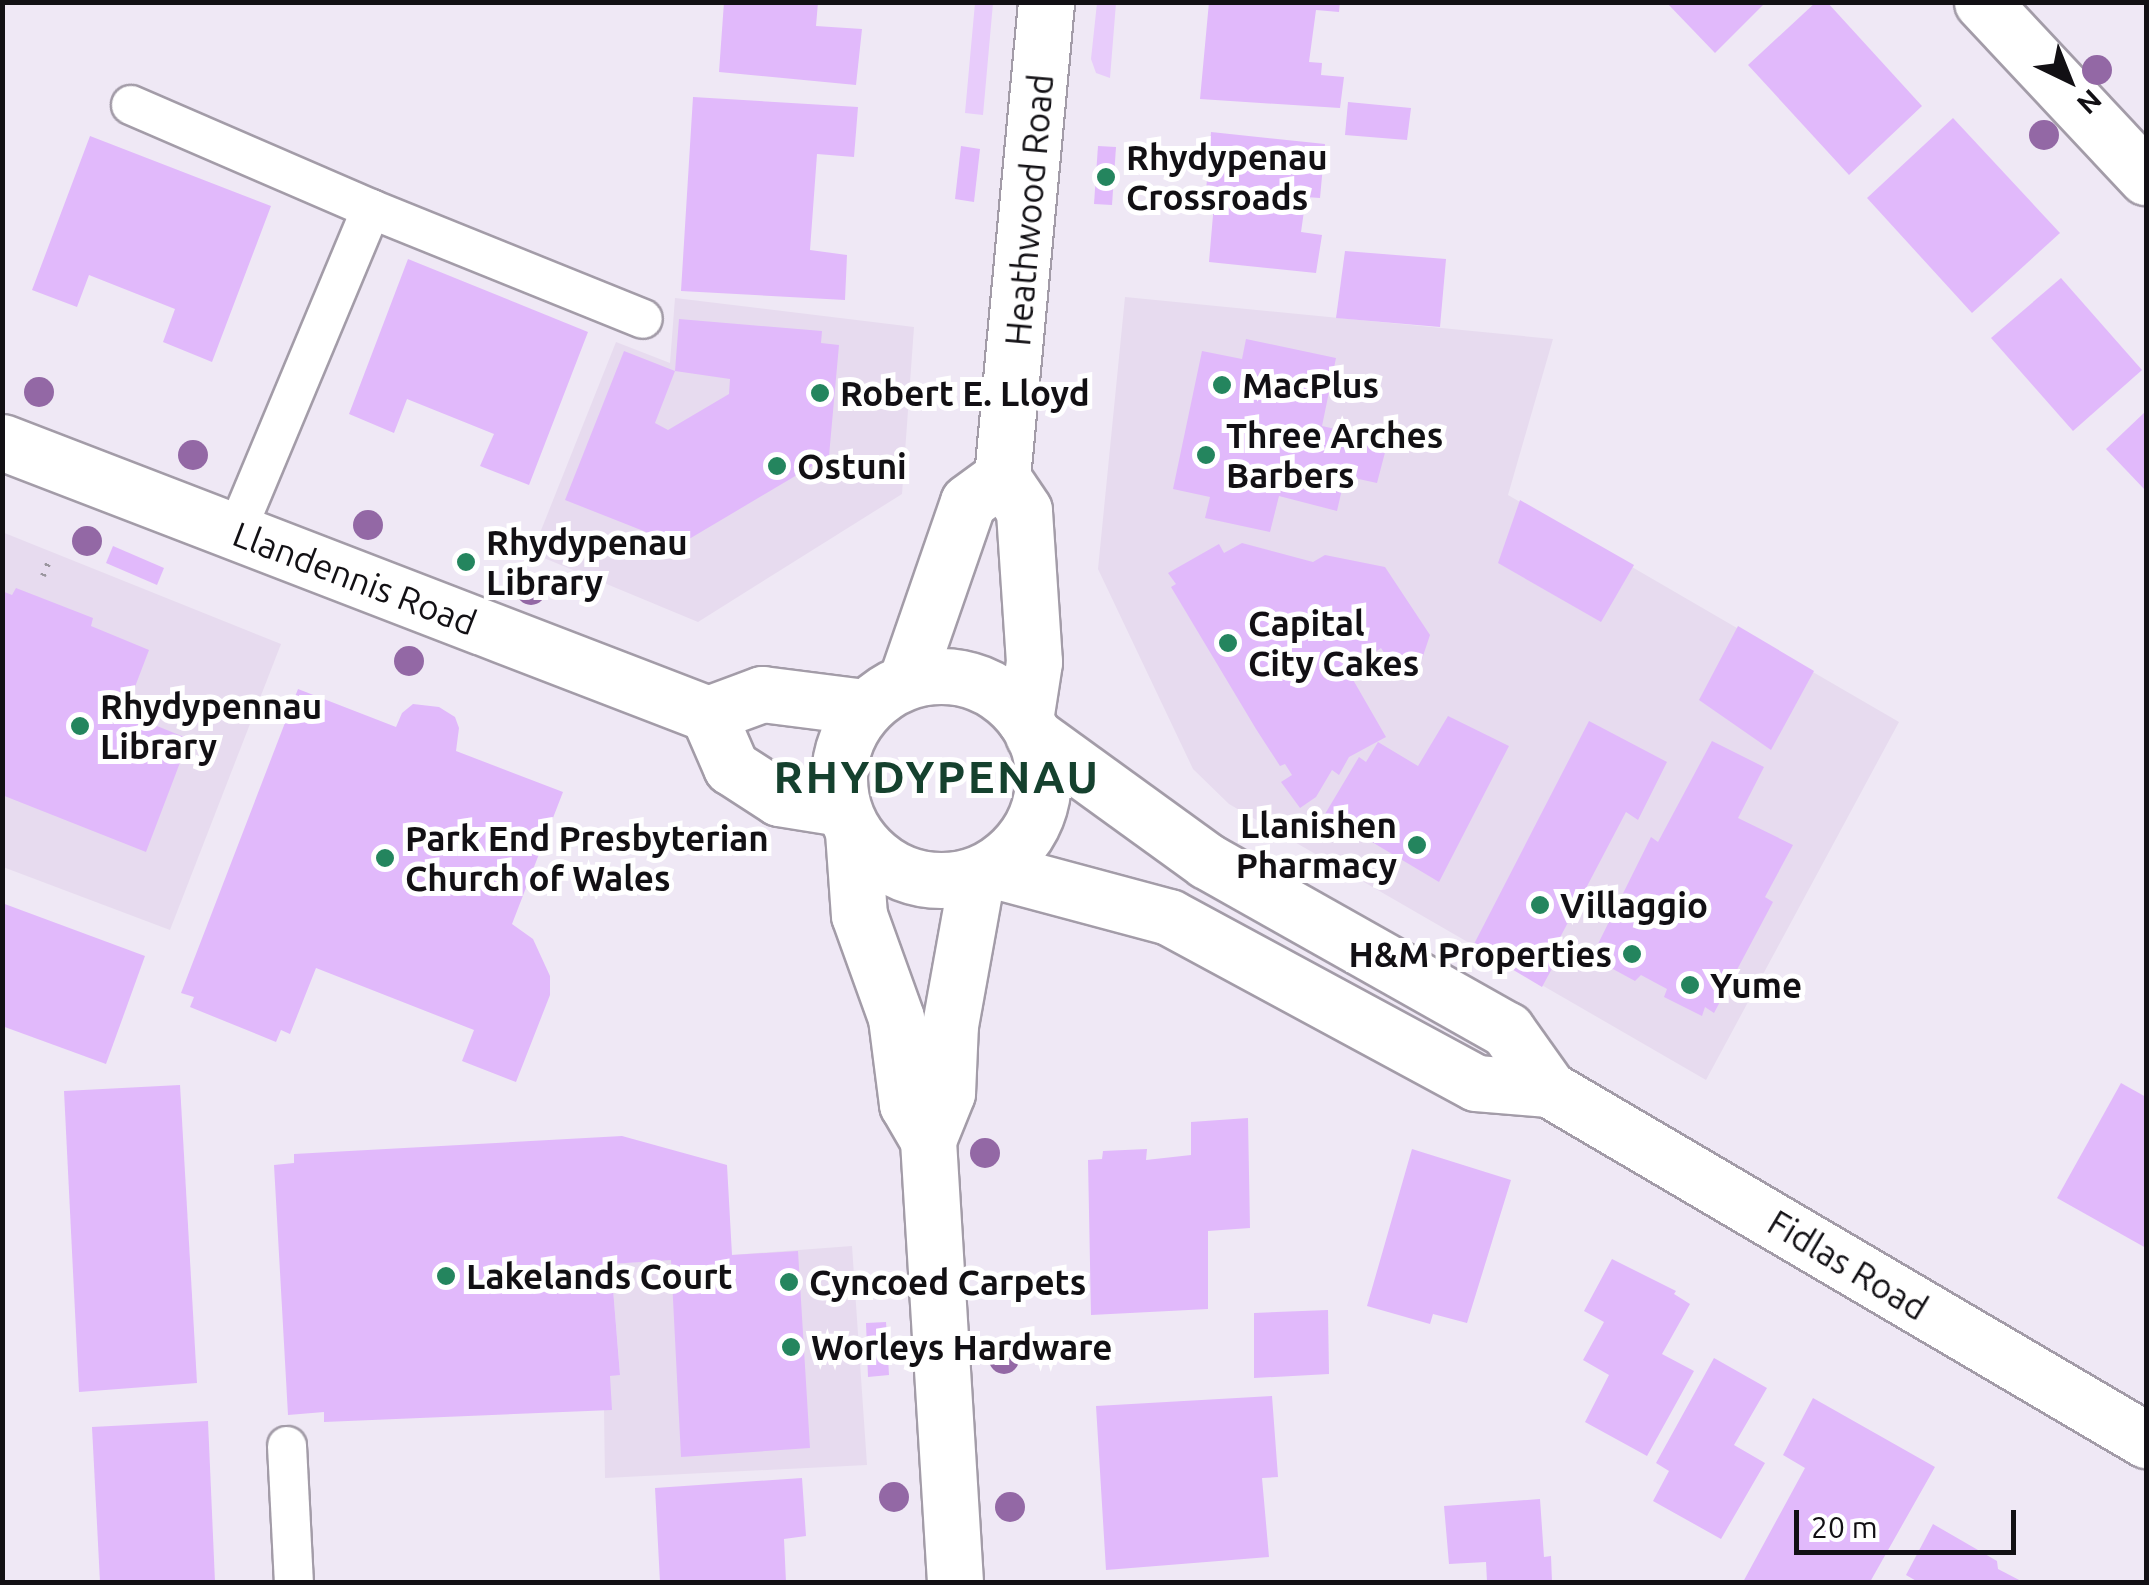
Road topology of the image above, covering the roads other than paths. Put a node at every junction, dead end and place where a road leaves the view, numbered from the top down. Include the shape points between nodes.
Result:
1 (1046, 2) edge
2 (1982, 2) edge
3 (131, 105) dead end
4 (2146, 176) edge
5 (372, 209) junction
6 (643, 319) dead end
7 (2, 442) edge
8 (1002, 477) junction
9 (236, 532) junction
10 (885, 694) junction
11 (708, 714) junction
12 (1029, 728) junction
13 (847, 820) junction
14 (983, 872) junction
15 (1549, 1089) junction
16 (928, 1140) junction
17 (2146, 1440) edge
18 (287, 1446) dead end
19 (294, 1582) edge
20 (955, 1582) edge

1 - 8 street, Heathwood Road
2 - 4 street
3 - 5 lane
5 - 6 lane
5 - 9 lane
7 - 9 street, Llandennis Road
8 - 10 street via 968,502
8 - 12 street via 1024,510 1034,662
9 - 11 street, Llandennis Road
10 - 11 street via 762,694
10 - 12 street via 946,676 966,680 1006,699
10 - 13 street via 844,745
11 - 13 street via 731,767 780,798
12 - 14 street via 1042,762 1039,810 1014,850
12 - 15 street, Fidlas Road via 1207,861 1507,1030
13 - 14 street via 877,860 902,874 930,881
13 - 16 street via 859,915 896,1018 907,1104
14 - 15 street, Fidlas Road via 1169,917 1476,1083
14 - 16 street via 950,1025 947,1094
15 - 17 street, Fidlas Road
16 - 20 street
18 - 19 lane

